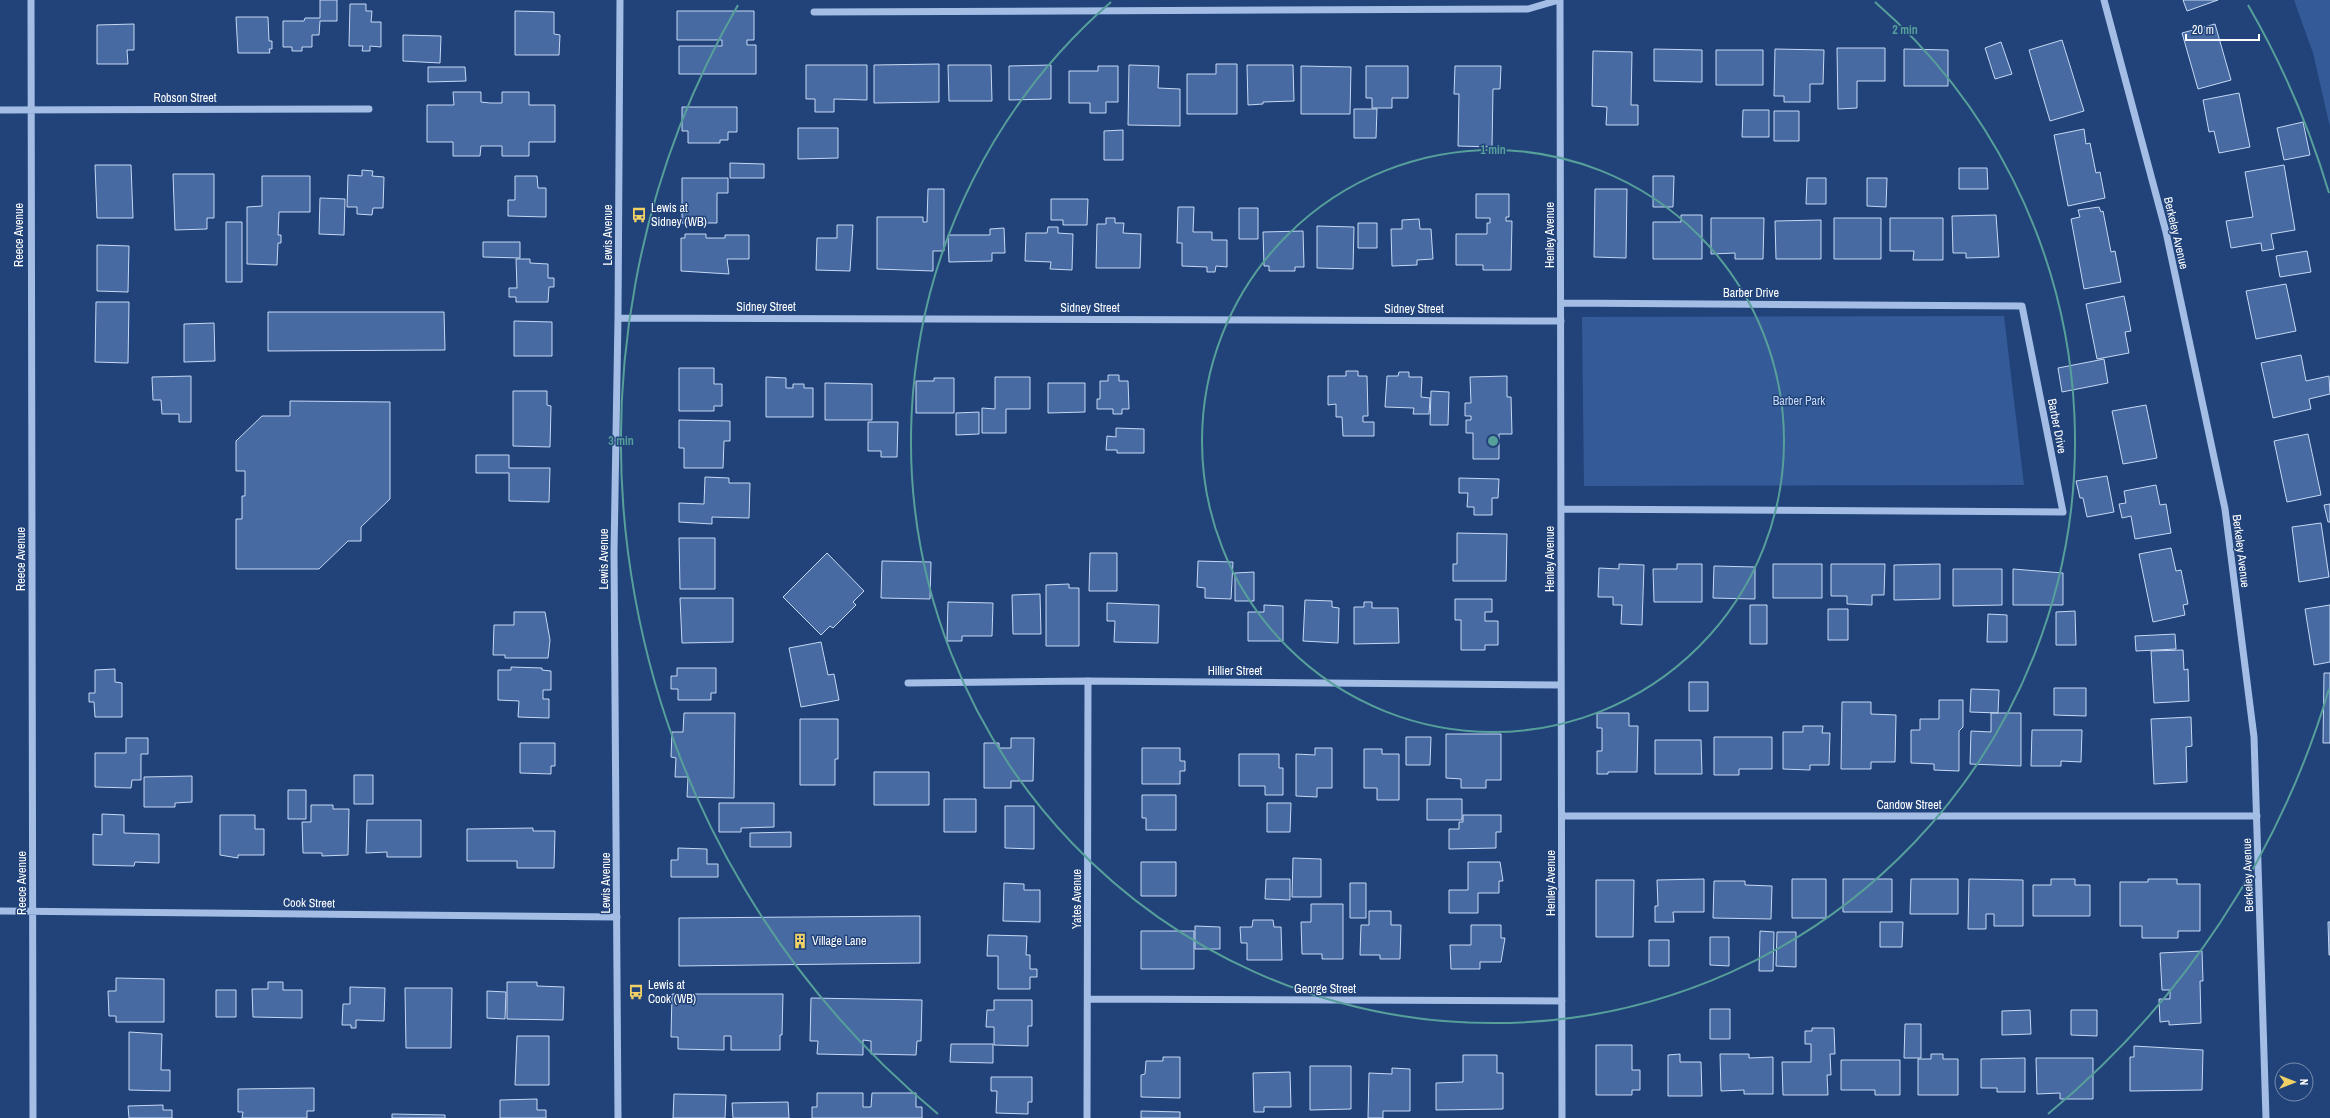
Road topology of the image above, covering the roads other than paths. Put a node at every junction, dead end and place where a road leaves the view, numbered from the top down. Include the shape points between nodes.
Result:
1 (31, 0) edge
2 (620, 0) edge
3 (1560, 0) edge
4 (2104, 0) edge
5 (814, 12) dead end
6 (30, 109) junction
7 (369, 109) dead end
8 (0, 110) edge
9 (1561, 302) junction
10 (618, 318) junction
11 (1561, 320) junction
12 (1561, 510) junction
13 (1088, 681) junction
14 (908, 683) dead end
15 (1561, 685) junction
16 (1562, 816) junction
17 (2257, 816) junction
18 (0, 911) edge
19 (33, 911) junction
20 (617, 917) junction
21 (1088, 999) junction
22 (1562, 1001) junction
23 (33, 1118) edge
24 (618, 1118) edge
25 (1086, 1118) edge
26 (1562, 1118) edge
27 (2266, 1118) edge

1 - 6 street, Reece Avenue
2 - 10 street, Lewis Avenue
3 - 5 street via 1528,9
3 - 9 street, Henley Avenue
4 - 17 street, Berkeley Avenue via 2166,232 2225,510 2254,737
6 - 7 street, Robson Street
6 - 8 street, Robson Street
6 - 19 street, Reece Avenue
9 - 11 street, Henley Avenue
9 - 12 street, Barber Drive via 2022,306 2062,512
10 - 11 street, Sidney Street
10 - 20 street, Lewis Avenue via 614,552
11 - 12 street, Henley Avenue
12 - 15 street, Henley Avenue
13 - 14 street, Hillier Street
13 - 15 street, Hillier Street
13 - 21 street, Yates Avenue
15 - 16 street, Henley Avenue
16 - 17 street, Candow Street
16 - 22 street, Henley Avenue
17 - 27 street, Berkeley Avenue
18 - 19 street, Cook Street
19 - 20 street, Cook Street
19 - 23 street, Reece Avenue
20 - 24 street, Lewis Avenue
21 - 22 street, George Street
21 - 25 street, Yates Avenue
22 - 26 street, Henley Avenue

